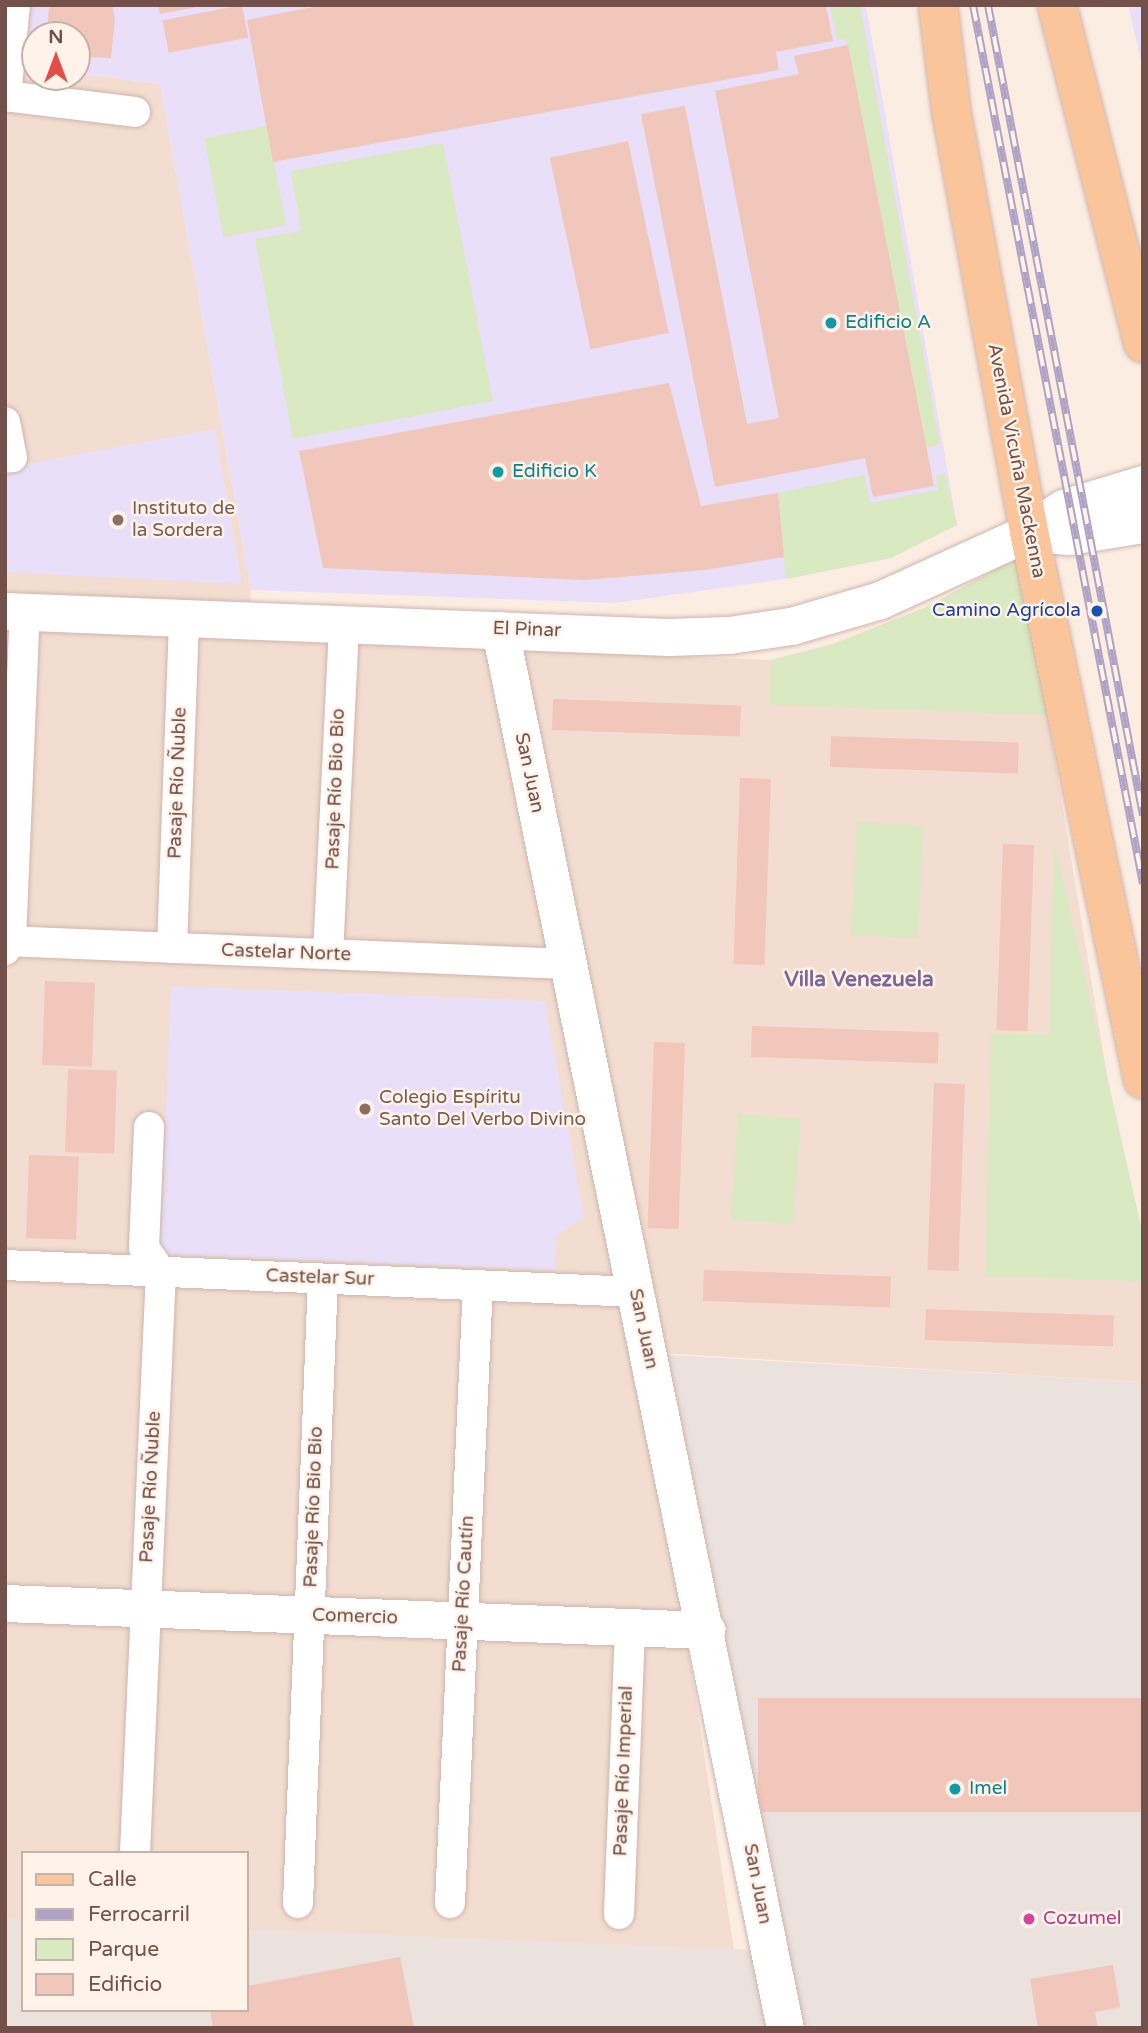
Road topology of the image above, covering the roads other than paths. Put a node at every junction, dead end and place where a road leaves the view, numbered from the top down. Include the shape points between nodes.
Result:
1 (15, 5) edge
2 (938, 5) edge
3 (1058, 5) edge
4 (6, 96) edge
5 (135, 112) dead end
6 (1143, 343) edge
7 (5, 422) edge
8 (5, 458) edge
9 (1143, 485) edge
10 (1143, 524) edge
11 (1029, 532) junction
12 (15, 611) edge
13 (184, 617) junction
14 (344, 623) junction
15 (500, 630) junction
16 (7, 944) edge
17 (172, 948) junction
18 (328, 954) junction
19 (567, 964) junction
20 (1143, 1079) edge
21 (149, 1127) dead end
22 (5, 1265) edge
23 (161, 1272) junction
24 (323, 1278) junction
25 (478, 1285) junction
26 (635, 1292) junction
27 (5, 1603) edge
28 (146, 1609) junction
29 (309, 1615) junction
30 (463, 1621) junction
31 (630, 1628) junction
32 (706, 1630) junction
33 (135, 1851) edge
34 (298, 1903) dead end
35 (450, 1903) dead end
36 (619, 1914) dead end
37 (785, 2028) edge

1 - 4 street
2 - 11 main road, Avenida Vicuña Mackenna via 951,110
3 - 6 main road
4 - 5 street
7 - 8 street via 12,457
9 - 11 main road via 1064,509
10 - 11 main road via 1061,536
11 - 15 street, El Pinar via 880,600 791,626 668,637
11 - 20 main road, Avenida Vicuña Mackenna
12 - 13 street, El Pinar
12 - 16 street
13 - 14 street, El Pinar
13 - 17 street, Pasaje Río Ñuble
14 - 15 street, El Pinar
14 - 18 street, Pasaje Río Bio Bio
15 - 19 street, San Juan
16 - 17 street, Castelar Norte
17 - 18 street, Castelar Norte
18 - 19 street, Castelar Norte
19 - 26 street, San Juan
21 - 23 street via 144,1248
22 - 23 street, Castelar Sur
23 - 24 street, Castelar Sur
23 - 28 street, Pasaje Río Ñuble
24 - 25 street, Castelar Sur
24 - 29 street, Pasaje Río Bio Bio
25 - 26 street, Castelar Sur
25 - 30 street, Pasaje Río Cautín
26 - 32 street, San Juan
27 - 28 street, Comercio
28 - 29 street, Comercio
28 - 33 street, Pasaje Río Ñuble
29 - 30 street, Comercio
29 - 34 street, Pasaje Río Bio Bio
30 - 31 street, Comercio
30 - 35 street, Pasaje Río Cautín
31 - 32 street, Comercio
31 - 36 street, Pasaje Río Imperial
32 - 37 street, San Juan

